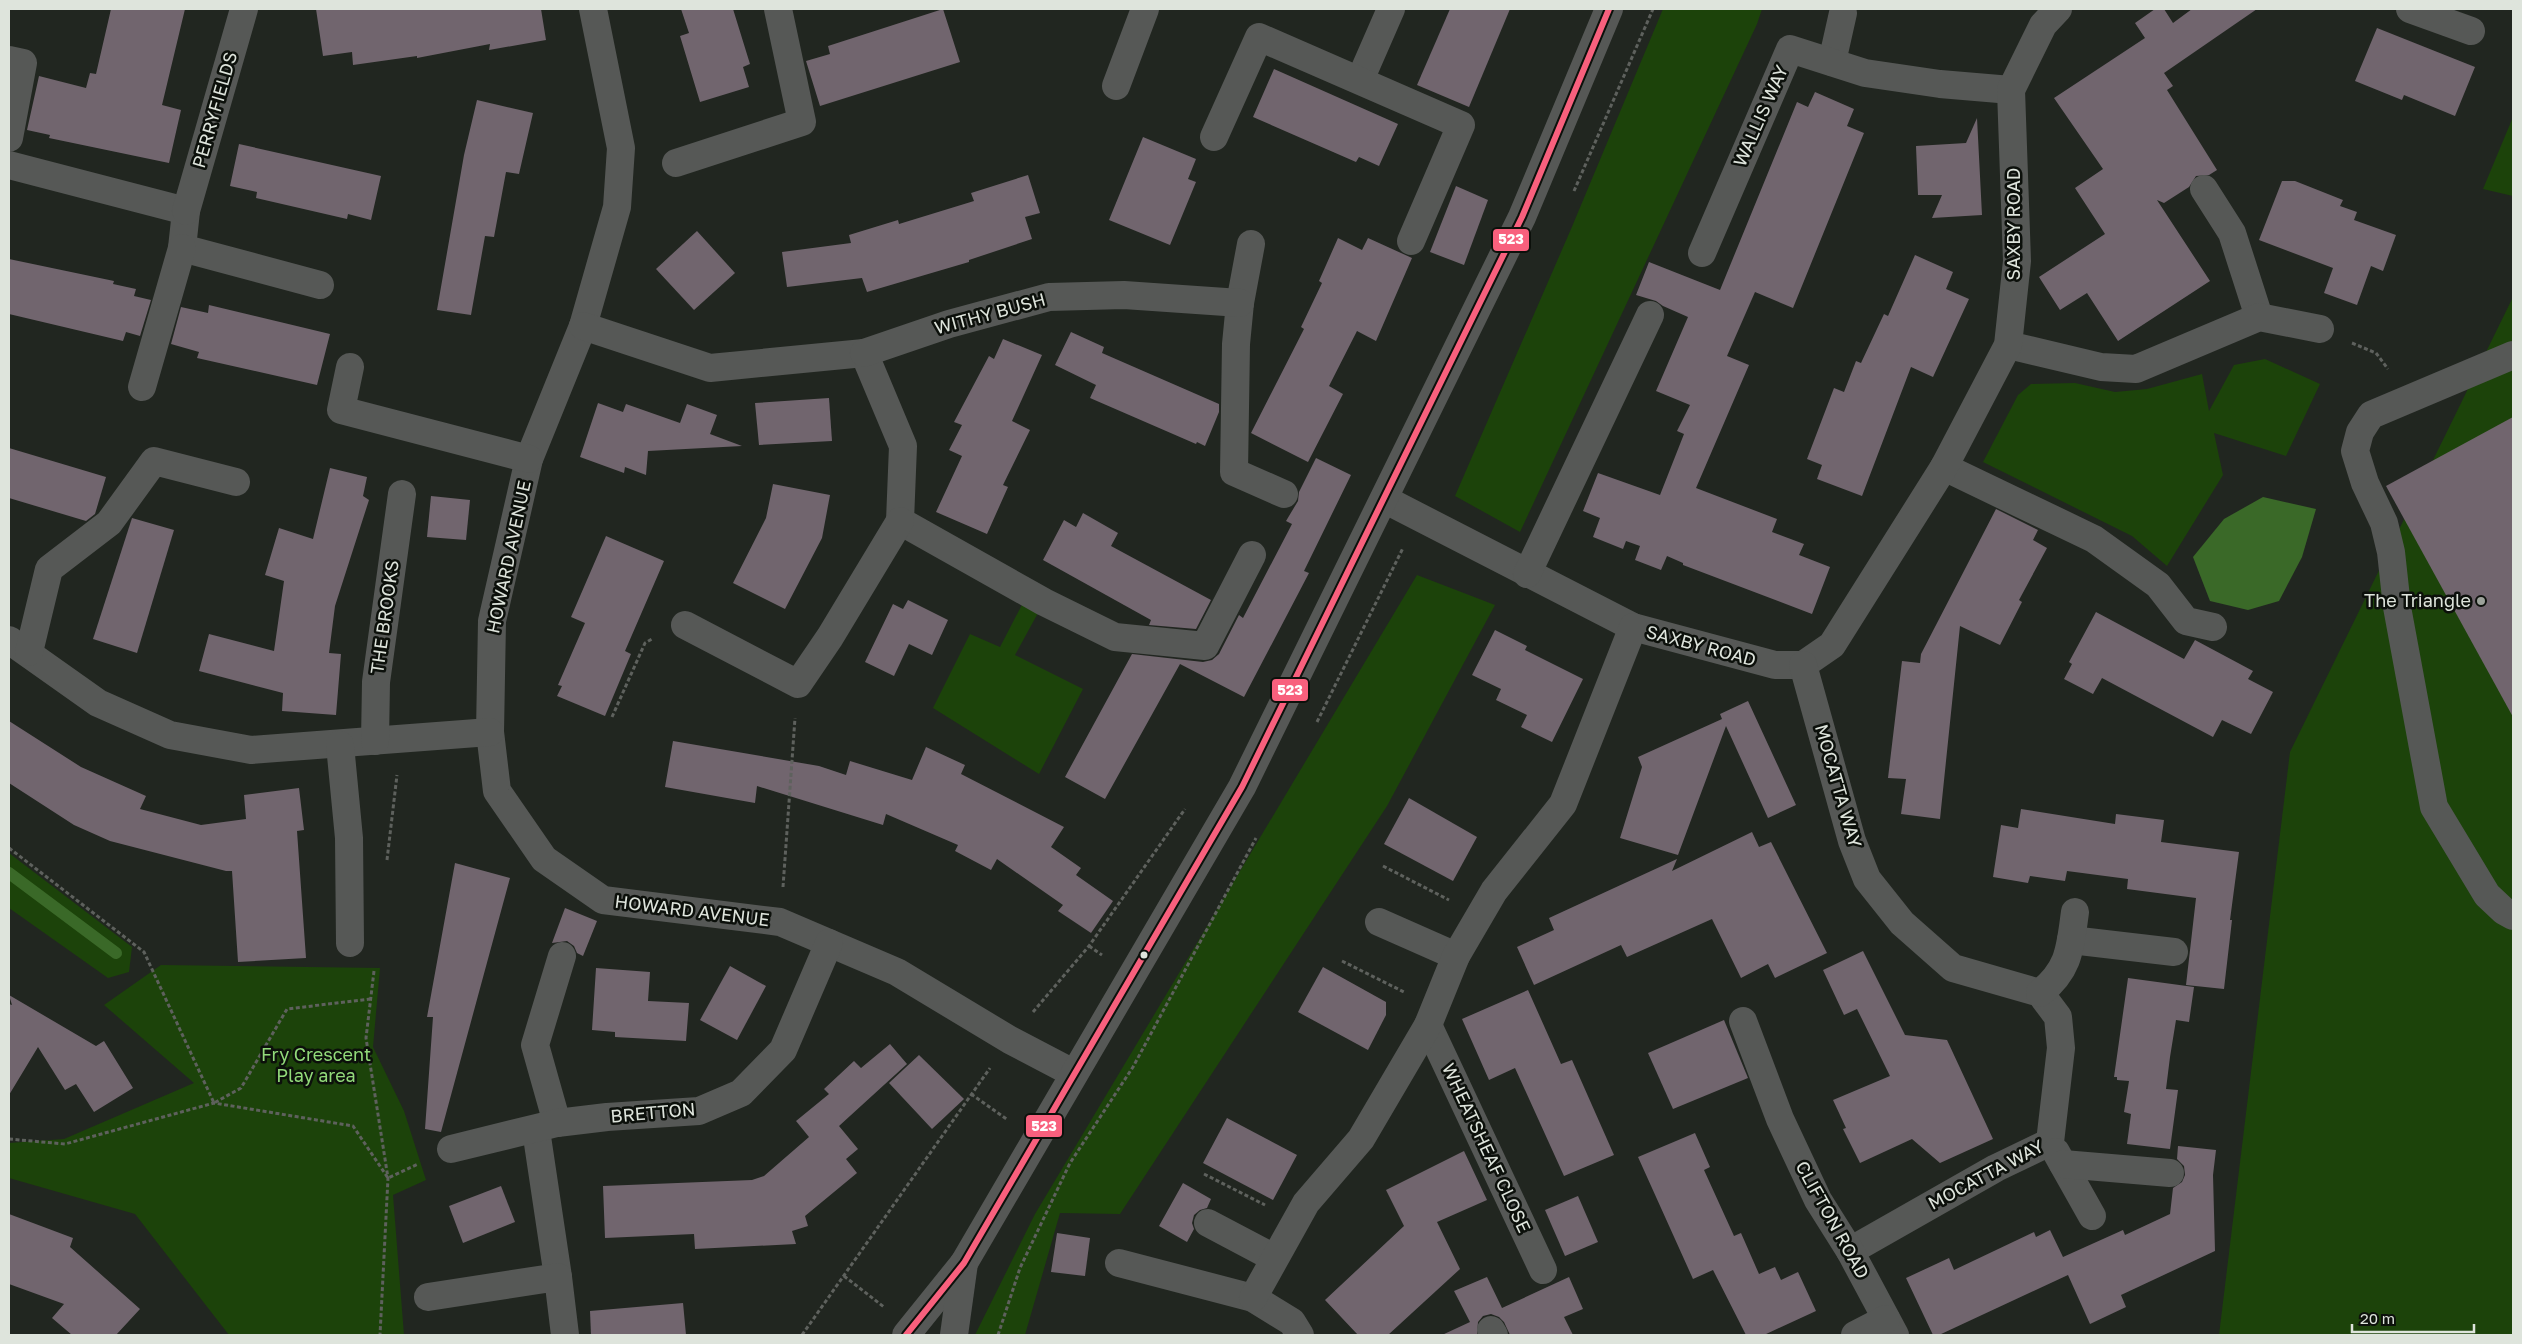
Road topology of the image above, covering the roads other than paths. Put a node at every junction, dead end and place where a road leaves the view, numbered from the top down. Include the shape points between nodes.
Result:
1 (244, 9) edge
2 (593, 9) edge
3 (778, 9) edge
4 (1145, 9) edge
5 (1391, 9) edge
6 (1609, 9) edge
7 (2058, 9) edge
8 (2410, 9) edge
9 (1843, 13) dead end
10 (2471, 31) dead end
11 (9, 60) edge
12 (1832, 62) junction
13 (1360, 80) junction
14 (1116, 86) dead end
15 (2011, 90) junction
16 (1214, 137) dead end
17 (9, 138) edge
18 (676, 163) dead end
19 (9, 165) edge
20 (2204, 189) dead end
21 (186, 211) junction
22 (1412, 241) dead end
23 (1251, 244) dead end
24 (182, 248) junction
25 (1702, 253) dead end
26 (320, 285) dead end
27 (1240, 303) junction
28 (1650, 315) dead end
29 (2259, 317) junction
30 (583, 326) junction
31 (2320, 329) road end
32 (2008, 345) junction
33 (864, 353) junction
34 (2513, 355) edge
35 (350, 367) dead end
36 (142, 387) dead end
37 (529, 458) junction
38 (1944, 467) junction
39 (236, 482) dead end
40 (402, 494) dead end
41 (1284, 494) dead end
42 (1384, 499) junction
43 (900, 521) junction
44 (1252, 555) dead end
45 (1527, 574) junction
46 (685, 625) road end
47 (2213, 627) dead end
48 (1633, 628) junction
49 (19, 646) edge
50 (1804, 665) junction
51 (490, 732) junction
52 (389, 740) junction
53 (340, 745) junction
54 (2075, 912) dead end
55 (2513, 916) edge
56 (1380, 922) dead end
57 (2071, 940) junction
58 (350, 943) dead end
59 (829, 943) junction
60 (2174, 952) dead end
61 (562, 956) dead end
62 (1456, 956) junction
63 (2040, 992) junction
64 (1431, 1017) junction
65 (1743, 1021) dead end
66 (1073, 1073) junction
67 (547, 1126) junction
68 (451, 1149) road end
69 (2056, 1153) junction
70 (2170, 1173) dead end
71 (2092, 1216) dead end
72 (1208, 1222) dead end
73 (1850, 1251) junction
74 (1274, 1258) junction
75 (964, 1263) junction
76 (1119, 1264) dead end
77 (1543, 1270) dead end
78 (558, 1277) junction
79 (428, 1297) dead end
80 (1253, 1298) junction
81 (1891, 1327) edge
82 (565, 1335) edge
83 (906, 1335) edge
84 (954, 1335) edge
85 (1300, 1335) edge
86 (1855, 1335) edge

1 - 21 street, PERRYFIELDS
2 - 30 street, HOWARD AVENUE via 621,148 617,207
3 - 18 street via 802,122
4 - 14 street
5 - 13 street
6 - 42 street via 1522,216
7 - 15 street, SAXBY ROAD via 2043,25
8 - 10 street
9 - 12 street
11 - 17 street via 23,63
12 - 15 street, WALLIS WAY via 1865,74
12 - 25 street, WALLIS WAY via 1790,49
13 - 16 street via 1260,37
13 - 22 street via 1461,125
15 - 32 street, SAXBY ROAD via 2017,261
19 - 21 street
20 - 29 street via 2232,232
21 - 24 street, PERRYFIELDS
23 - 27 street
24 - 26 street
24 - 36 street, PERRYFIELDS
27 - 33 street, WITHY BUSH via 1124,295 1050,297 949,324
27 - 41 street via 1236,344 1234,472
28 - 45 street
29 - 31 street
29 - 32 street via 2136,368 2100,367
30 - 33 street, WITHY BUSH via 710,368
30 - 37 street, HOWARD AVENUE
32 - 38 street, SAXBY ROAD
33 - 43 street via 902,446
34 - 55 street via 2371,415 2360,432 2355,451 2392,552 2397,607 2434,807 2487,895
35 - 37 street via 341,410
37 - 51 street, HOWARD AVENUE via 492,621
38 - 47 street via 2094,539 2158,585 2186,621
38 - 50 street, SAXBY ROAD via 1832,645
39 - 49 street via 154,461 109,523 49,569
40 - 52 street, THE BROOKS via 376,682
42 - 45 street, SAXBY ROAD
42 - 66 street via 1242,787
43 - 44 street via 1044,602 1115,637 1206,646
43 - 46 street via 830,638 798,684
45 - 48 street, SAXBY ROAD
48 - 50 street, SAXBY ROAD via 1775,665
48 - 62 street via 1563,804 1494,891
49 - 53 street via 98,703 170,735 250,750
50 - 63 street, MOCATTA WAY via 1852,840 1868,879 1902,923 1953,968
51 - 52 street
51 - 59 street, HOWARD AVENUE via 497,791 544,859 604,900 780,922
52 - 53 street
53 - 58 street via 349,838
54 - 57 street
56 - 62 street
57 - 60 street
57 - 63 street via 2064,967
59 - 66 street, HOWARD AVENUE via 897,972 1010,1040
59 - 67 street, BRETTON via 782,1050 741,1093 699,1111 607,1117
61 - 67 street via 535,1045
62 - 64 street
63 - 69 street, MOCATTA WAY via 2058,1016
64 - 74 street via 1361,1139 1306,1203
64 - 77 street, WHEATSHEAF CLOSE
65 - 73 street, CLIFTON ROAD via 1780,1119 1818,1200
66 - 75 street
67 - 68 street, BRETTON
67 - 78 street
69 - 70 street
69 - 71 street
69 - 73 street, MOCATTA WAY via 1996,1168
72 - 74 street
73 - 81 street, CLIFTON ROAD
74 - 80 street
75 - 83 street
75 - 84 street
76 - 80 street
78 - 79 street
78 - 82 street
80 - 85 street via 1292,1322
81 - 86 street, CLIFTON ROAD

